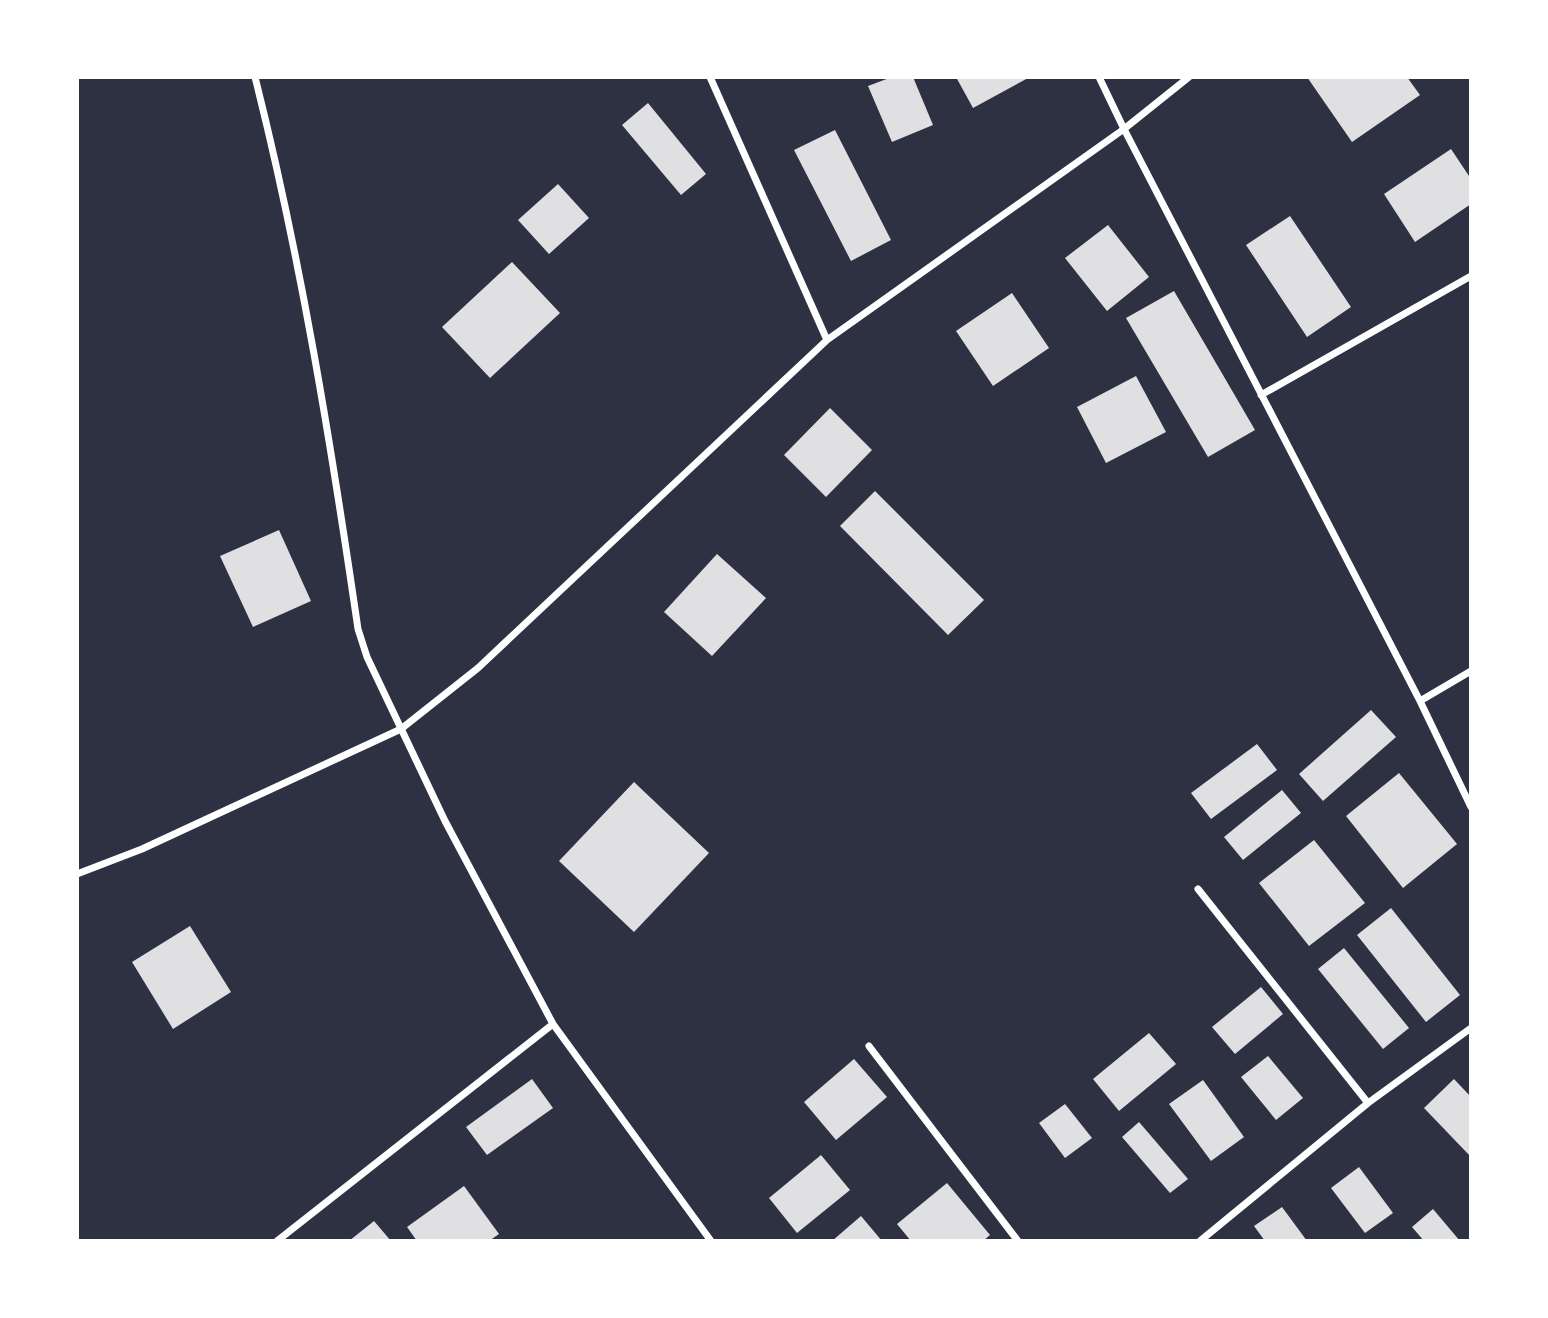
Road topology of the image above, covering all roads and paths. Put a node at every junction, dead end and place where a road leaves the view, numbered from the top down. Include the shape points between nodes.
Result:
1 (255, 77) edge
2 (710, 77) edge
3 (1099, 77) edge
4 (1189, 77) edge
5 (1124, 129) junction
6 (1471, 276) edge
7 (827, 341) junction
8 (1261, 395) junction
9 (1471, 671) edge
10 (1420, 701) junction
11 (401, 729) junction
12 (1471, 807) edge
13 (77, 874) edge
14 (1198, 889) dead end
15 (553, 1024) junction
16 (1471, 1028) edge
17 (869, 1046) dead end
18 (1368, 1103) junction
19 (706, 1239) edge
20 (277, 1241) edge
21 (1018, 1241) edge
22 (1200, 1241) edge

1 - 11 street via 317,363 358,629 376,681
2 - 7 street
3 - 5 street
4 - 5 street
5 - 7 street
5 - 8 street
6 - 8 street
7 - 11 street via 478,668
8 - 10 street
9 - 10 street
10 - 12 street
11 - 13 street via 142,849
11 - 15 street
14 - 18 street
15 - 19 street
15 - 20 street
16 - 18 street
17 - 21 street
18 - 22 street

